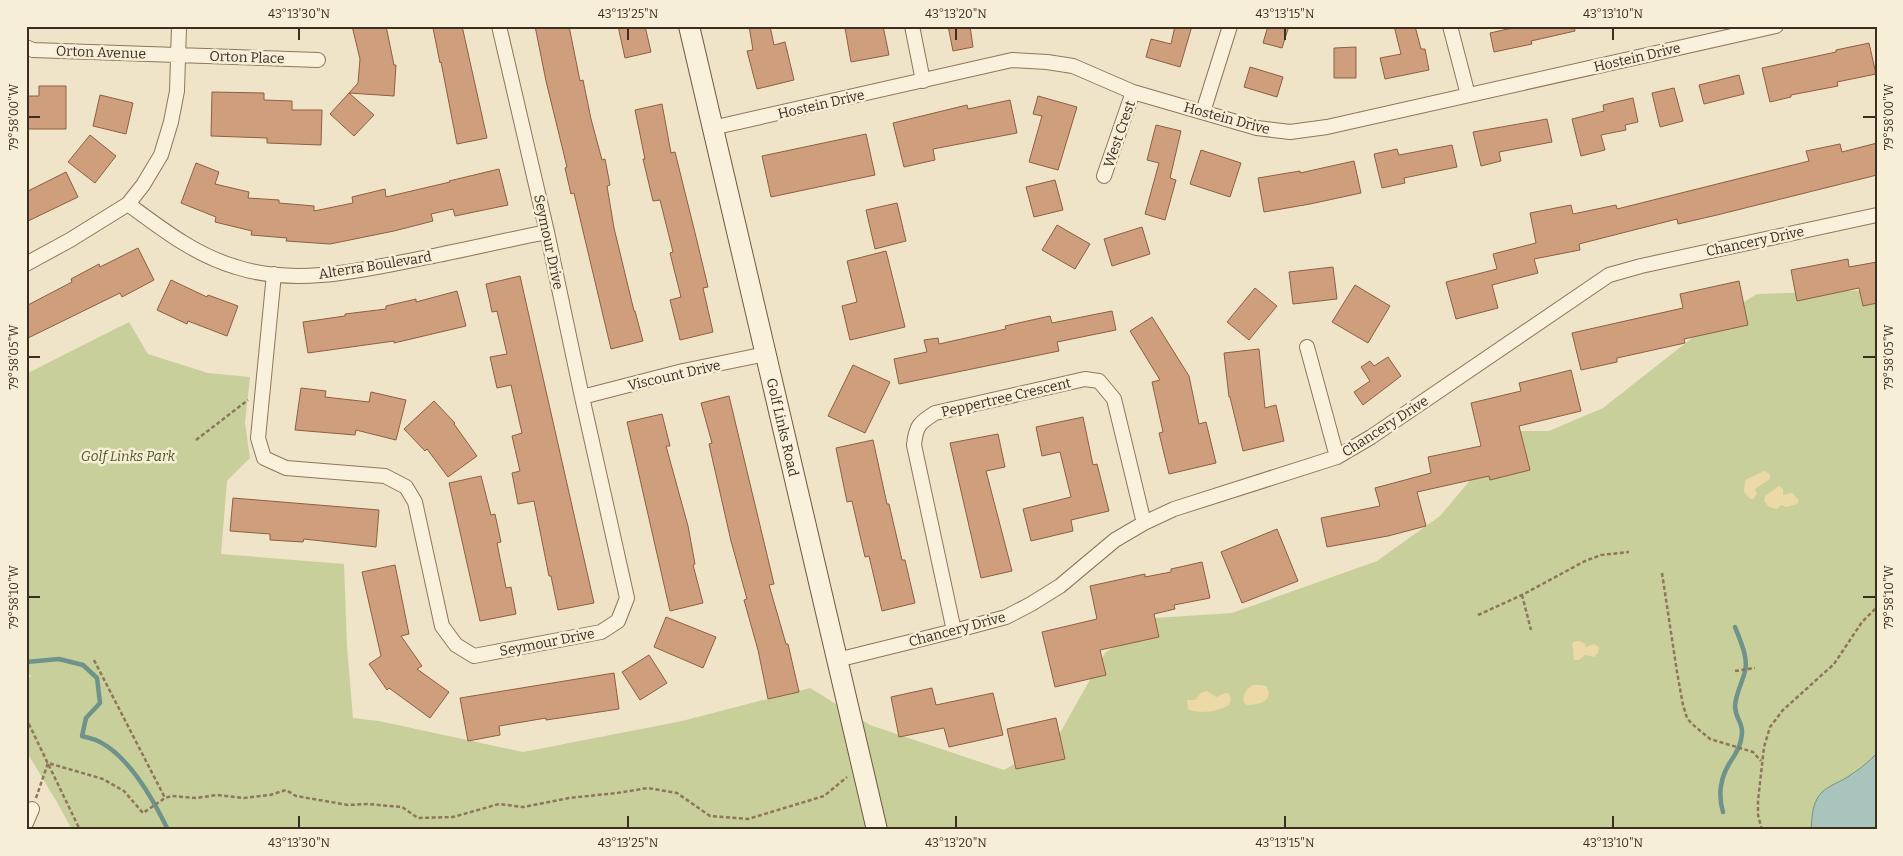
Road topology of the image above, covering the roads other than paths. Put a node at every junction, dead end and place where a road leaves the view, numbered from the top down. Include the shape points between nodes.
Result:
1 (179, 26) edge
2 (499, 26) edge
3 (689, 26) edge
4 (912, 26) edge
5 (1230, 26) edge
6 (1450, 26) edge
7 (1766, 27) edge
8 (26, 47) edge
9 (177, 54) junction
10 (318, 60) dead end
11 (923, 81) junction
12 (1133, 92) junction
13 (1468, 95) junction
14 (1203, 112) junction
15 (712, 128) junction
16 (1104, 176) dead end
17 (128, 204) junction
18 (1877, 214) edge
19 (547, 232) junction
20 (26, 264) edge
21 (274, 274) junction
22 (1307, 347) dead end
23 (766, 354) junction
24 (582, 397) junction
25 (1337, 457) junction
26 (1144, 523) junction
27 (954, 631) junction
28 (837, 660) junction
29 (32, 809) road end
30 (26, 823) edge
31 (877, 830) edge

1 - 9 street
2 - 19 street, Seymour Drive
3 - 15 main road, Golf Links Road
4 - 11 street
5 - 14 street
6 - 13 street
7 - 13 street, Hostein Drive
8 - 9 street, Orton Avenue via 33,50
9 - 10 street, Orton Place
9 - 17 street via 177,91 171,122 160,155
11 - 12 street, Hostein Drive via 1012,60 1073,66
11 - 15 street, Hostein Drive
12 - 14 street, Hostein Drive
12 - 16 street, West Crest
13 - 14 street, Hostein Drive via 1327,127 1290,132 1257,128
15 - 23 main road, Golf Links Road
17 - 20 street
17 - 21 street, Alterra Boulevard via 188,248 236,268
18 - 25 street, Chancery Drive via 1609,275
19 - 21 street, Alterra Boulevard via 380,267 319,276
19 - 24 street, Seymour Drive
21 - 24 street, Seymour Drive via 258,438 264,458 286,468 385,476 406,487 415,502 442,626 456,645 474,656 602,632 618,621 627,598
22 - 25 street
23 - 24 street, Viscount Drive
23 - 28 main road, Golf Links Road
25 - 26 street, Chancery Drive via 1174,509
26 - 27 street, Chancery Drive via 1115,540 1060,586 1032,604 1006,616
26 - 27 street, Peppertree Crescent via 1114,399 1099,382 1085,378 935,413 921,421 914,445
27 - 28 street, Chancery Drive
28 - 31 main road, Golf Links Road
29 - 30 street

